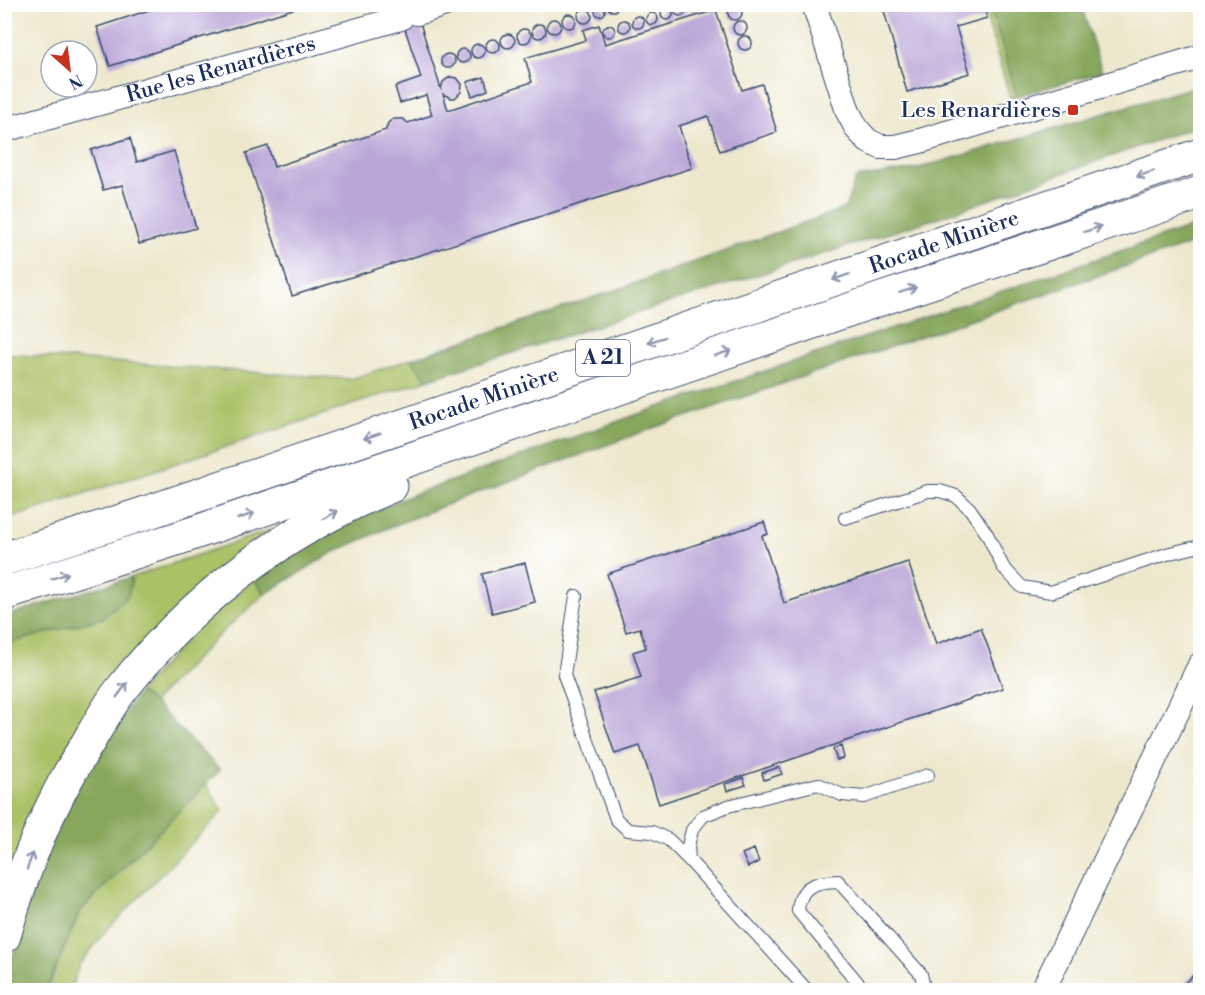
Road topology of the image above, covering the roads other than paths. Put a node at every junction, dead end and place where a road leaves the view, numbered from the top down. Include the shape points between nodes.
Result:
1 (445, 4) edge
2 (814, 4) edge
3 (1200, 57) edge
4 (4, 130) edge
5 (1200, 155) edge
6 (1200, 193) edge
7 (608, 392) junction
8 (845, 518) dead end
9 (1200, 546) edge
10 (4, 559) edge
11 (4, 594) edge
12 (576, 596) dead end
13 (1200, 665) edge
14 (928, 775) dead end
15 (689, 860) junction
16 (4, 936) edge
17 (807, 990) edge
18 (864, 990) edge
19 (924, 990) edge
20 (1043, 990) edge

1 - 4 street, Rue les Renardières
2 - 3 street via 848,112 868,141 881,147 920,141
5 -> 10 highway, Rocade Minière / A 21
7 -> 6 highway, Rocade Minière / A 21
11 -> 7 highway, Rocade Minière / A 21
16 -> 7 highway via 37,841 76,762 120,691 195,610 279,543 356,502 407,479 542,430
8 - 9 lane via 928,491 948,493 970,509 1003,567 1022,587 1051,592
12 - 15 lane via 564,675 616,819 628,830 652,832 669,840
13 - 20 street
14 - 15 lane via 864,797 842,795 818,784 728,806 703,816 692,831
15 - 17 lane
18 - 19 lane via 798,911 806,889 819,882 838,881 921,974

